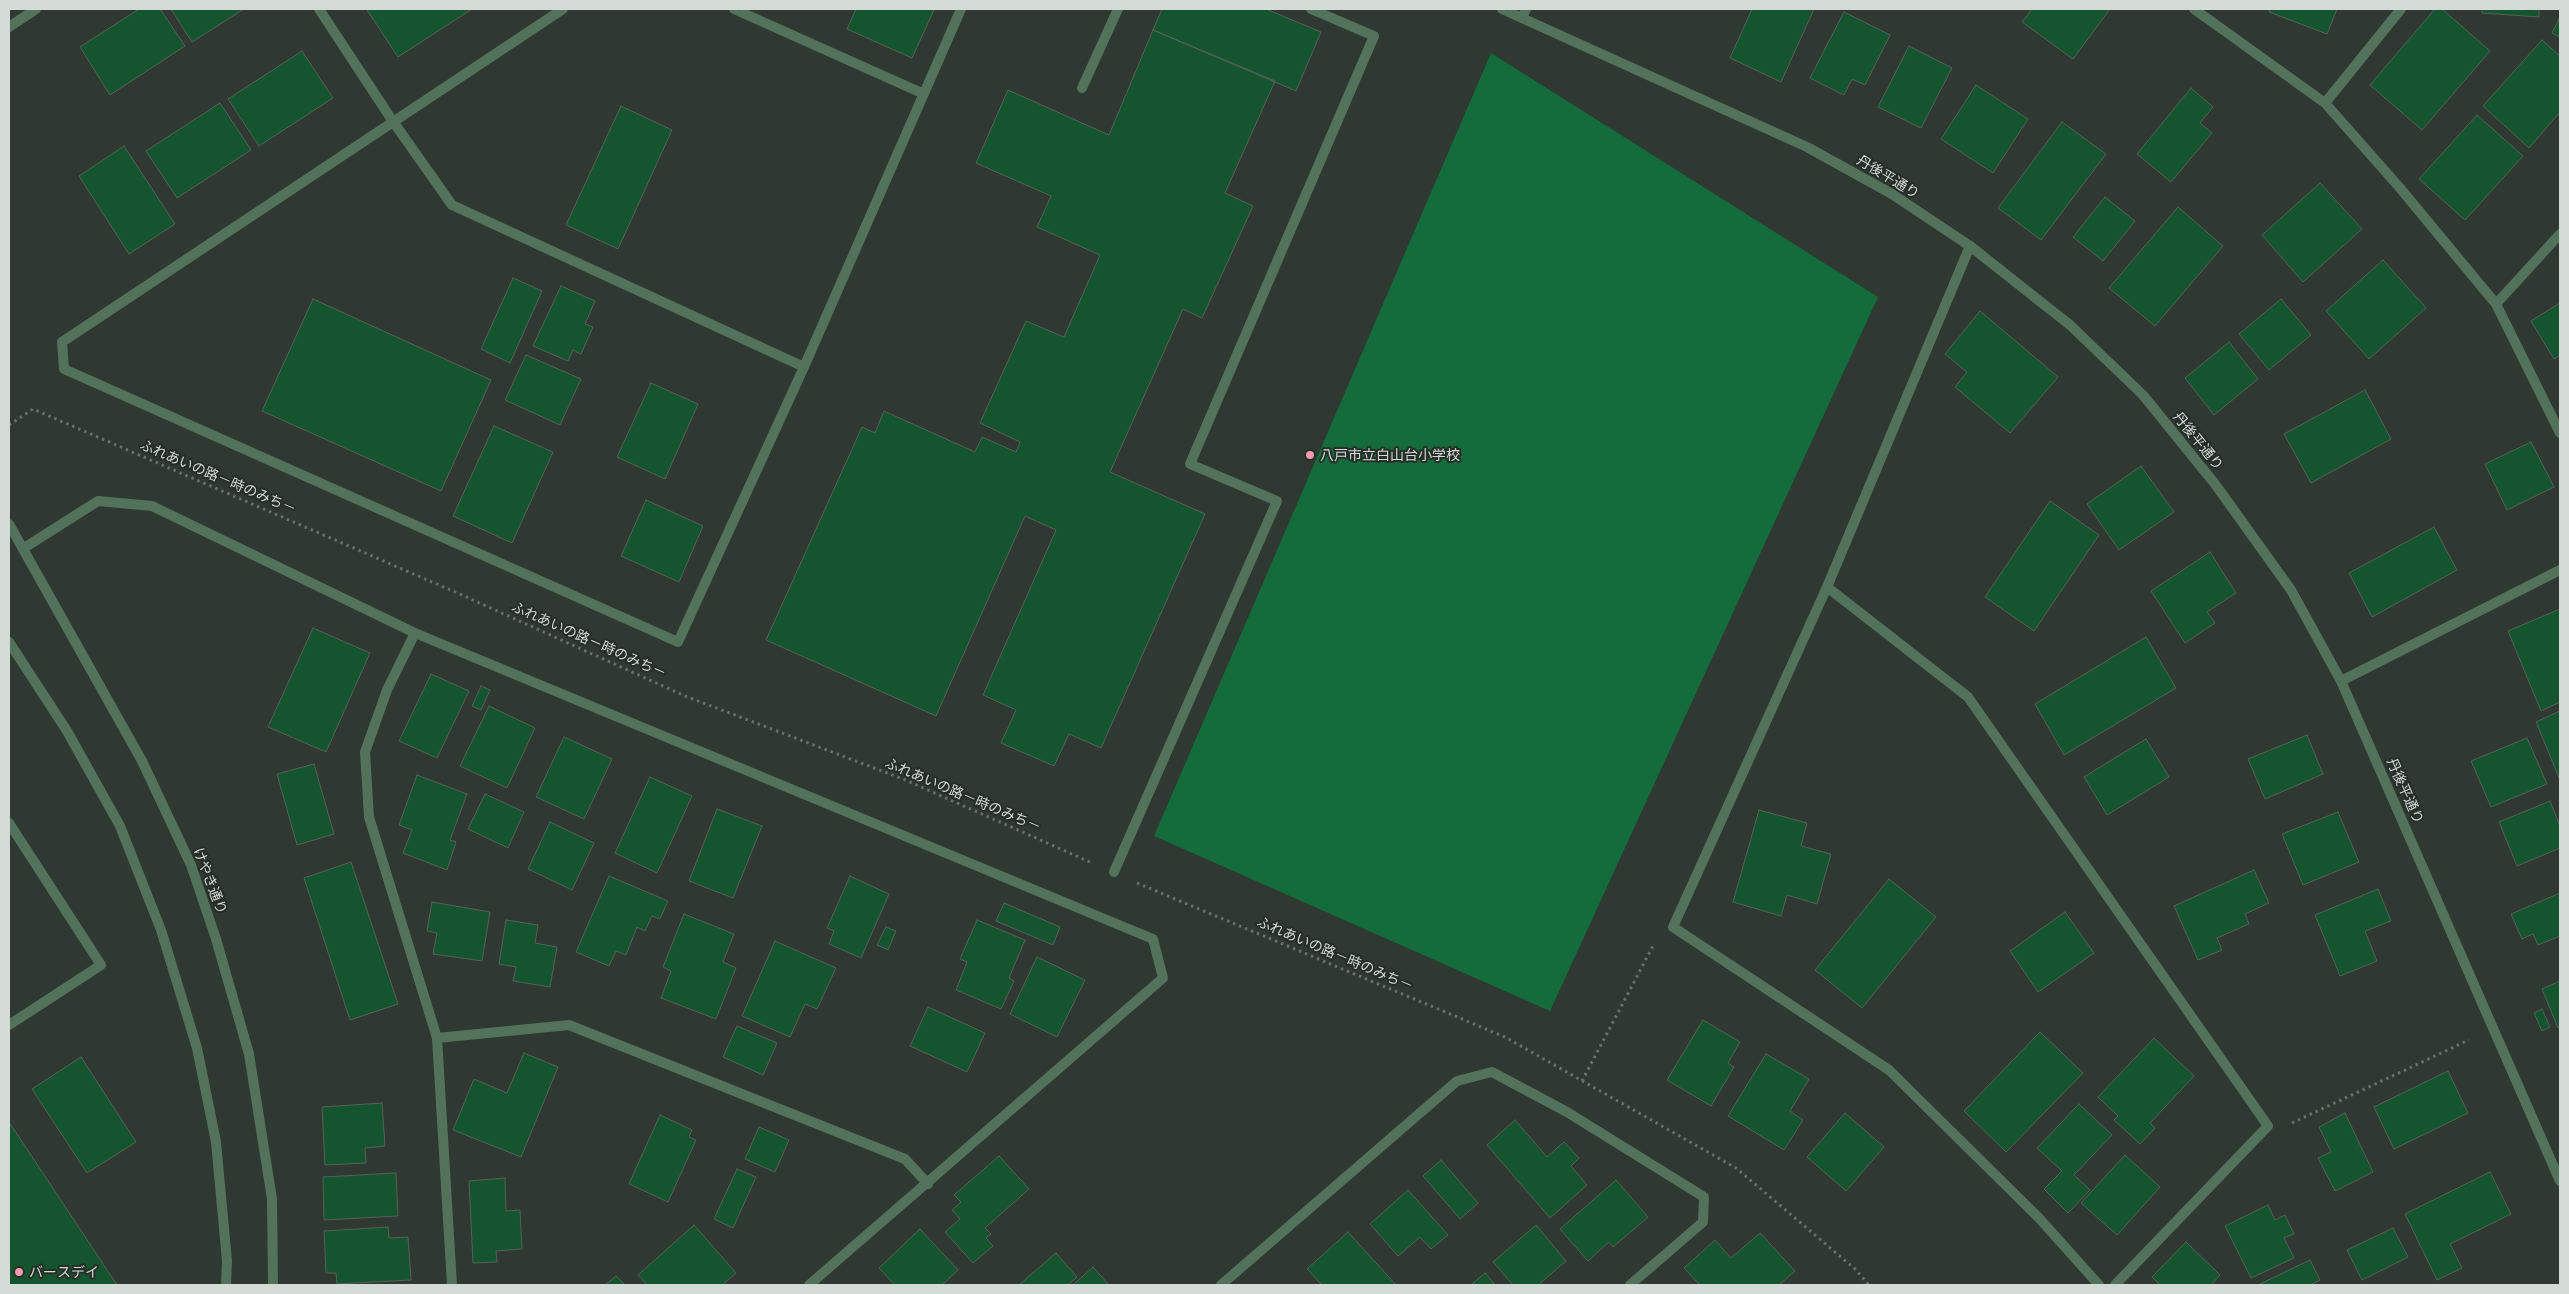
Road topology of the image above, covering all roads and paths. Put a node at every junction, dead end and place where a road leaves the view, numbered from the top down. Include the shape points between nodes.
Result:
1 (36, 9) edge
2 (319, 9) edge
3 (563, 9) edge
4 (734, 9) edge
5 (961, 9) edge
6 (1118, 9) edge
7 (1311, 9) edge
8 (1502, 9) edge
9 (2194, 9) edge
10 (2400, 9) edge
11 (1524, 13) edge
12 (9, 27) edge
13 (1082, 88) dead end
14 (924, 94) junction
15 (2325, 103) junction
16 (392, 120) junction
17 (2560, 234) edge
18 (1970, 246) junction
19 (2496, 304) junction
20 (804, 367) junction
21 (9, 426) edge
22 (2560, 433) edge
23 (9, 524) edge
24 (24, 548) junction
25 (2560, 570) edge
26 (1827, 587) junction
27 (415, 633) junction
28 (9, 642) edge
29 (2341, 681) junction
30 (9, 823) edge
31 (1114, 872) junction
32 (1673, 926) junction
33 (9, 1025) edge
34 (437, 1038) junction
35 (2470, 1040) dead end
36 (1582, 1081) junction
37 (2268, 1126) junction
38 (2560, 1181) edge
39 (928, 1184) junction
40 (226, 1285) edge
41 (273, 1285) edge
42 (452, 1285) edge
43 (809, 1285) edge
44 (1221, 1285) edge
45 (1630, 1285) edge
46 (1869, 1285) edge
47 (2098, 1285) edge
48 (2115, 1285) edge

1 - 12 street
2 - 16 street
3 - 16 street
4 - 14 street
5 - 14 street
6 - 13 street
7 - 31 street via 1374,36 1190,464 1277,501
8 - 11 street, 丹後平通り
9 - 15 street
10 - 15 street
11 - 18 street, 丹後平通り via 1807,147 1892,194
14 - 20 street
15 - 19 street
16 - 20 street via 452,205
16 - 20 street via 62,342 64,369 678,642
17 - 19 street
18 - 26 street
18 - 29 street, 丹後平通り via 2070,325 2143,395 2215,484 2291,590
19 - 22 street
21 - 31 path, ふれあいの路－時のみち－ via 33,409 462,595 685,696 902,779
23 - 24 street, けやき通り
24 - 27 street via 98,501 152,506
24 - 41 street, けやき通り via 142,761 191,865 213,929 249,1054 272,1199
25 - 29 street
26 - 32 street
26 - 37 street via 1968,697
27 - 34 street via 387,690 365,752 369,817
27 - 39 street via 1153,939 1163,978
28 - 40 street via 67,730 120,826 161,930 197,1048 216,1142 227,1261
29 - 38 street, 丹後平通り
30 - 33 street via 101,964
31 - 36 path, ふれあいの路－時のみち－ via 1505,1037
32 - 36 path via 1653,945
32 - 47 street via 1889,1070 2039,1218
34 - 39 street via 569,1025 905,1159
34 - 42 street
35 - 37 path via 2287,1126
36 - 46 path, ふれあいの路－時のみち－ via 1736,1168 1855,1269
37 - 48 street
39 - 43 street
44 - 45 street via 1457,1081 1492,1072 1567,1112 1704,1197 1703,1222

